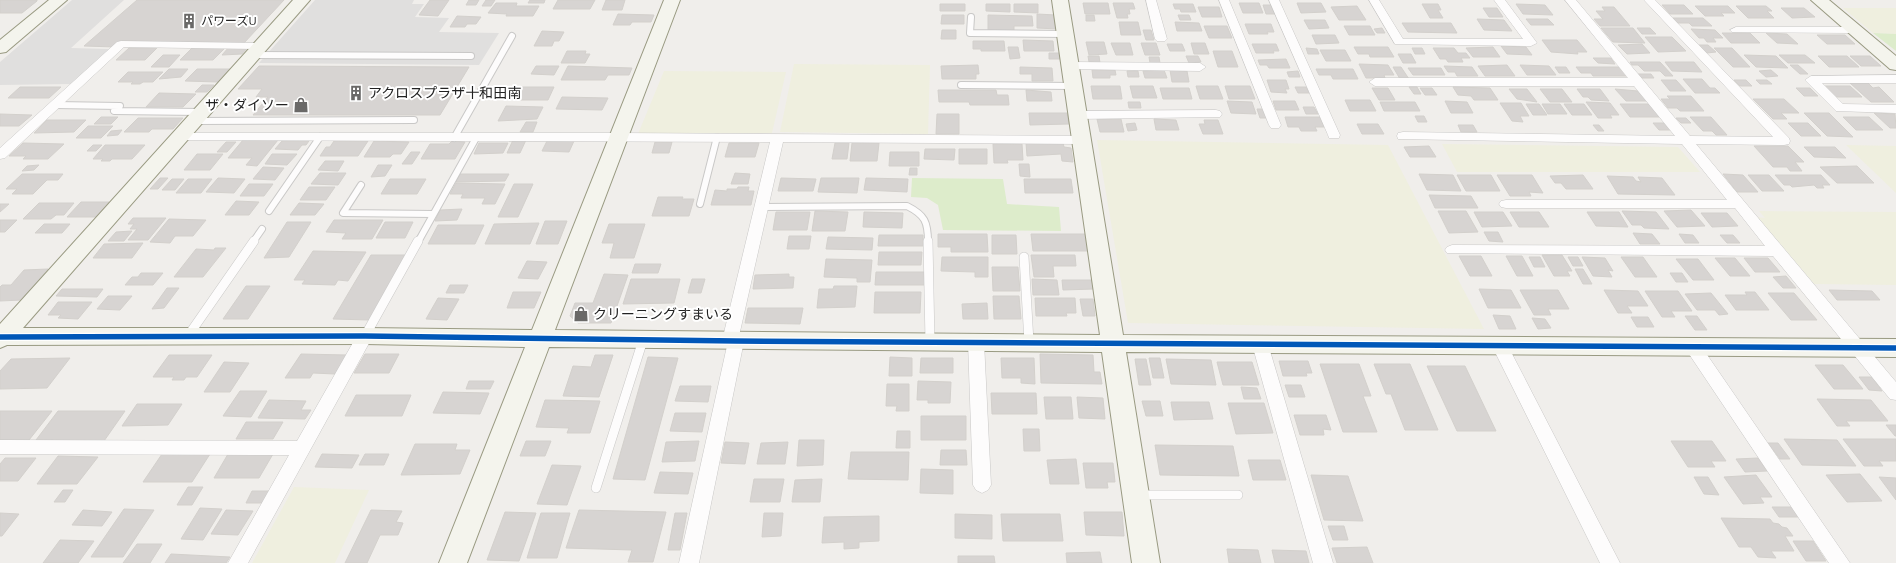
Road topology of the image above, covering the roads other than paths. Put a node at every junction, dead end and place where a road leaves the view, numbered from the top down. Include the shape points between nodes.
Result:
1 (59, 0) edge
2 (302, 0) edge
3 (672, 0) edge
4 (1060, 0) edge
5 (1150, 0) edge
6 (1224, 0) edge
7 (1274, 0) edge
8 (1374, 0) edge
9 (1499, 0) edge
10 (1570, 0) edge
11 (1650, 0) edge
12 (1819, 0) edge
13 (971, 17) dead end
14 (1736, 30) dead end
15 (1854, 30) junction
16 (1065, 34) junction
17 (512, 36) dead end
18 (1161, 39) dead end
19 (0, 48) edge
20 (257, 50) junction
21 (471, 56) dead end
22 (1896, 65) edge
23 (1070, 66) junction
24 (1200, 67) dead end
25 (1896, 79) edge
26 (1375, 82) dead end
27 (1639, 82) junction
28 (961, 84) dead end
29 (1073, 86) junction
30 (55, 105) junction
31 (1896, 109) edge
32 (1216, 114) dead end
33 (1077, 115) junction
34 (197, 117) junction
35 (414, 120) dead end
36 (1275, 125) dead end
37 (1334, 136) dead end
38 (1403, 136) dead end
39 (178, 137) junction
40 (320, 137) junction
41 (619, 137) junction
42 (717, 137) junction
43 (454, 138) junction
44 (476, 138) junction
45 (777, 138) junction
46 (1686, 139) junction
47 (1081, 140) junction
48 (0, 155) edge
49 (361, 185) dead end
50 (700, 204) dead end
51 (1506, 204) dead end
52 (1738, 204) junction
53 (761, 207) junction
54 (269, 211) dead end
55 (433, 214) junction
56 (262, 228) dead end
57 (1452, 250) dead end
58 (1776, 251) junction
59 (1024, 257) dead end
60 (365, 336) junction
61 (187, 337) junction
62 (0, 338) edge
63 (540, 339) junction
64 (643, 340) junction
65 (733, 341) junction
66 (930, 342) junction
67 (976, 342) junction
68 (1029, 342) junction
69 (1112, 343) junction
70 (1260, 344) junction
71 (1500, 346) junction
72 (1693, 347) junction
73 (1858, 348) junction
74 (1896, 348) edge
75 (1896, 394) edge
76 (0, 447) edge
77 (301, 448) junction
78 (982, 485) dead end
79 (596, 488) dead end
80 (1238, 494) dead end
81 (1136, 495) junction
82 (238, 563) edge
83 (453, 563) edge
84 (689, 563) edge
85 (1146, 563) edge
86 (1323, 563) edge
87 (1610, 563) edge
88 (1840, 563) edge

1 - 19 street
2 - 20 street
3 - 41 street
4 - 16 street
5 - 18 street
6 - 36 street
7 - 37 street
8 - 9 street via 1399,42 1532,43
10 - 27 street
11 - 46 street via 1784,141
12 - 15 street
13 - 16 lane via 970,33
14 - 15 street
15 - 22 street
16 - 23 street
17 - 43 lane
20 - 21 lane
20 - 30 street via 121,44
20 - 34 street
23 - 24 street
23 - 29 street
25 - 31 street via 1811,80 1840,108
26 - 27 street
27 - 46 street
28 - 29 lane
29 - 33 street
30 - 34 lane via 120,106 114,111
30 - 48 street
32 - 33 street
33 - 47 street
34 - 35 lane
34 - 39 street
38 - 46 street
39 - 40 street
39 - 62 street
40 - 43 street
40 - 54 lane
41 - 42 street
41 - 44 street
41 - 63 street
42 - 45 street
42 - 50 lane
43 - 44 street
44 - 55 lane
45 - 47 street
45 - 53 street
46 - 52 street
47 - 69 street
49 - 55 lane via 343,213
51 - 52 street
52 - 58 street
53 - 65 street
53 - 66 lane via 907,206 919,212 928,226
55 - 60 lane
56 - 61 lane
57 - 58 street
58 - 73 street
59 - 68 lane
60 - 61 street
60 - 63 street
60 - 77 street
61 - 62 street
63 - 64 street
63 - 83 street
64 - 65 street
64 - 79 lane
65 - 66 street
65 - 84 street
66 - 67 street
67 - 68 street
67 - 78 street
68 - 69 street
69 - 70 street
69 - 81 street
70 - 71 street
70 - 86 street
71 - 72 street
71 - 87 street
72 - 73 street
72 - 88 street
73 - 74 street
73 - 75 street
76 - 77 street
77 - 82 street
80 - 81 lane
81 - 85 street

